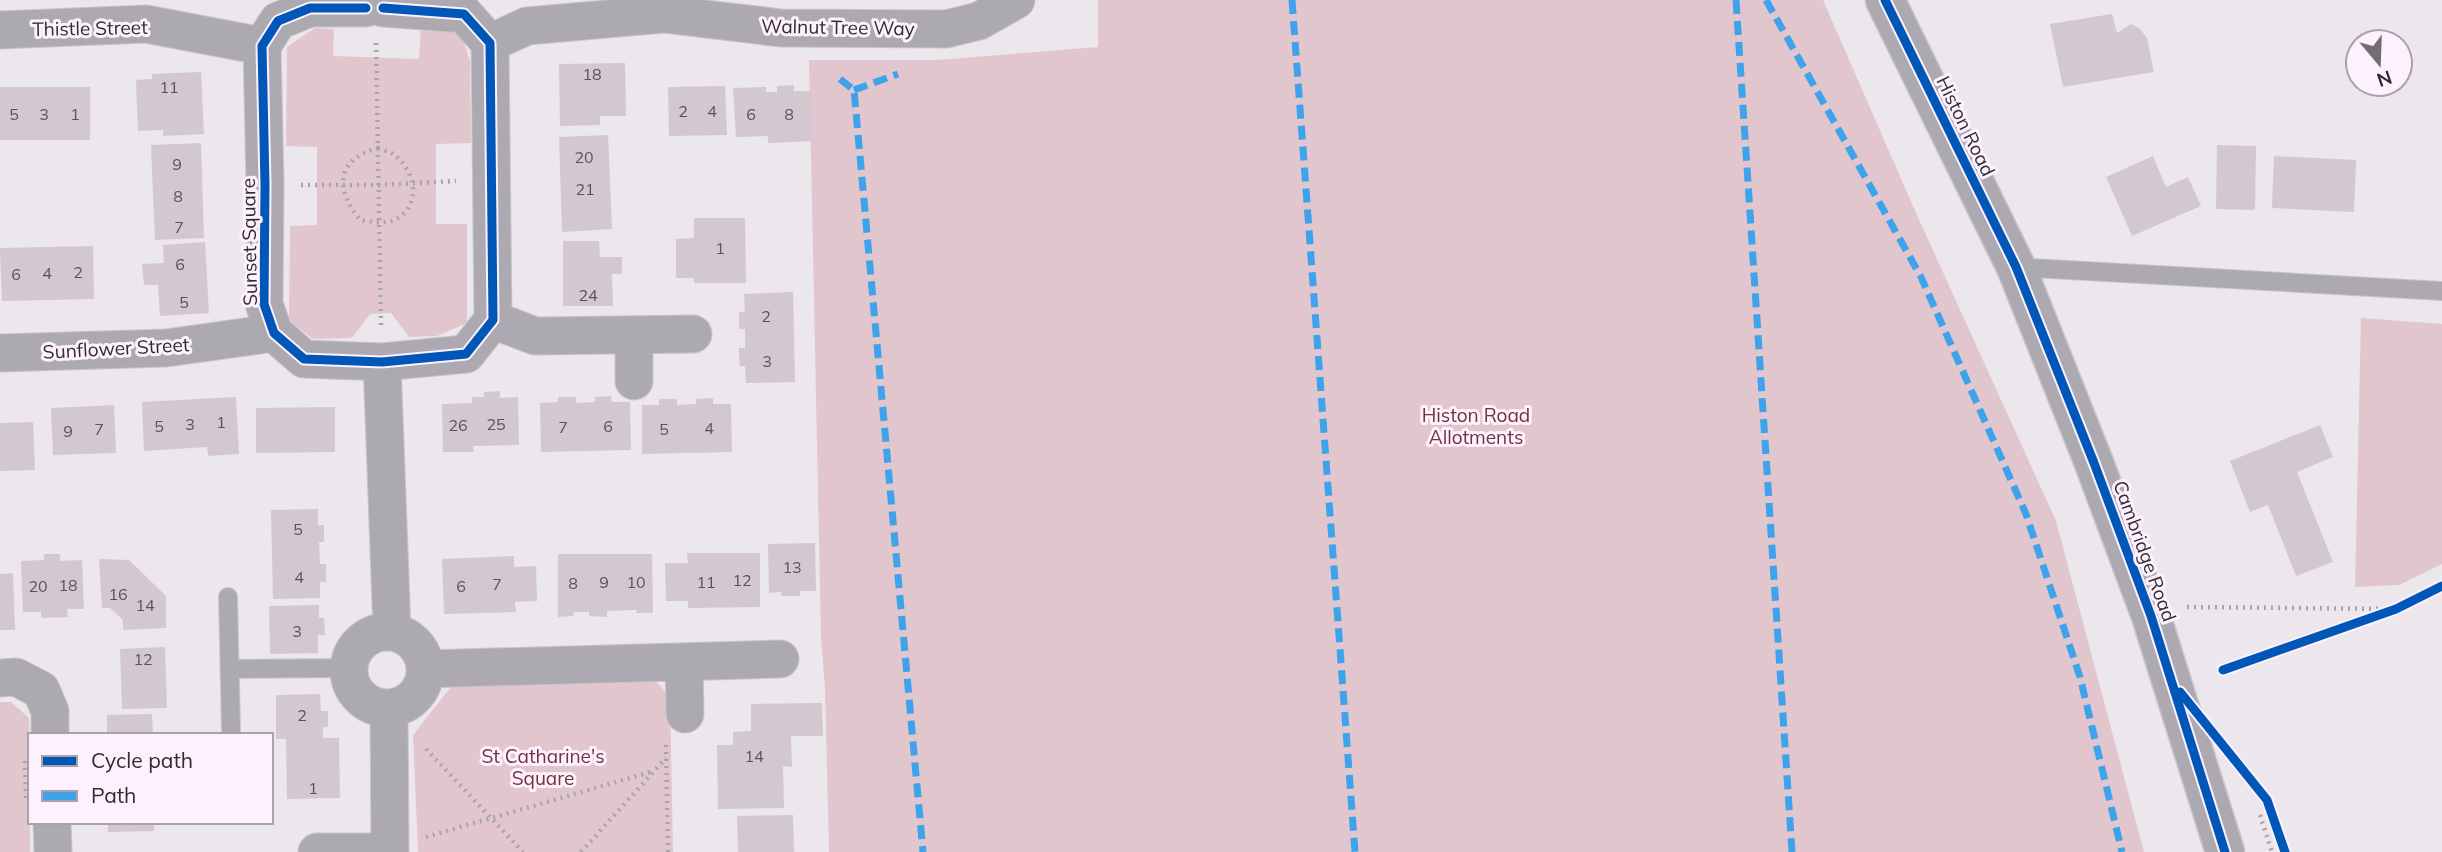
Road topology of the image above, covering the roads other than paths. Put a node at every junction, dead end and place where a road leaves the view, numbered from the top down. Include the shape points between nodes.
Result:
1 (1016, 0) edge
2 (1885, 0) edge
3 (0, 30) edge
4 (490, 43) junction
5 (262, 46) junction
6 (2016, 267) junction
7 (2442, 291) edge
8 (492, 320) junction
9 (274, 333) junction
10 (693, 334) dead end
11 (634, 335) junction
12 (0, 353) edge
13 (382, 362) junction
14 (634, 381) dead end
15 (228, 597) dead end
16 (392, 631) junction
17 (780, 659) dead end
18 (684, 662) junction
19 (230, 668) junction
20 (348, 668) junction
21 (425, 669) junction
22 (0, 678) edge
23 (389, 708) junction
24 (685, 714) road end
25 (231, 730) dead end
26 (43, 733) edge
27 (42, 824) edge
28 (399, 848) edge
29 (53, 852) edge
30 (317, 852) edge
31 (2225, 852) edge

1 - 4 street, Walnut Tree Way via 979,21 946,29 781,28 663,14 527,26
2 - 6 main road, Histon Road
3 - 5 street, Thistle Street via 146,24
4 - 5 street via 464,14 375,16 310,8 278,21
4 - 8 street
5 - 9 street, Sunset Square via 264,304
6 - 7 lane
6 - 31 main road, Cambridge Road via 2151,617
8 - 11 street via 535,337
8 - 13 street via 466,354
9 - 12 street, Sunflower Street via 166,348
9 - 13 street via 304,359
10 - 11 street
11 - 14 street
13 - 16 street
15 - 19 lane
16 - 20 street via 364,639 355,648
16 - 21 street via 415,644
17 - 18 street
18 - 21 street
18 - 24 street
19 - 20 lane
19 - 25 lane
20 - 23 street via 358,696
21 - 23 street via 417,694
22 - 26 street via 16,677 41,690 50,711
23 - 28 street
27 - 29 street
28 - 30 street

